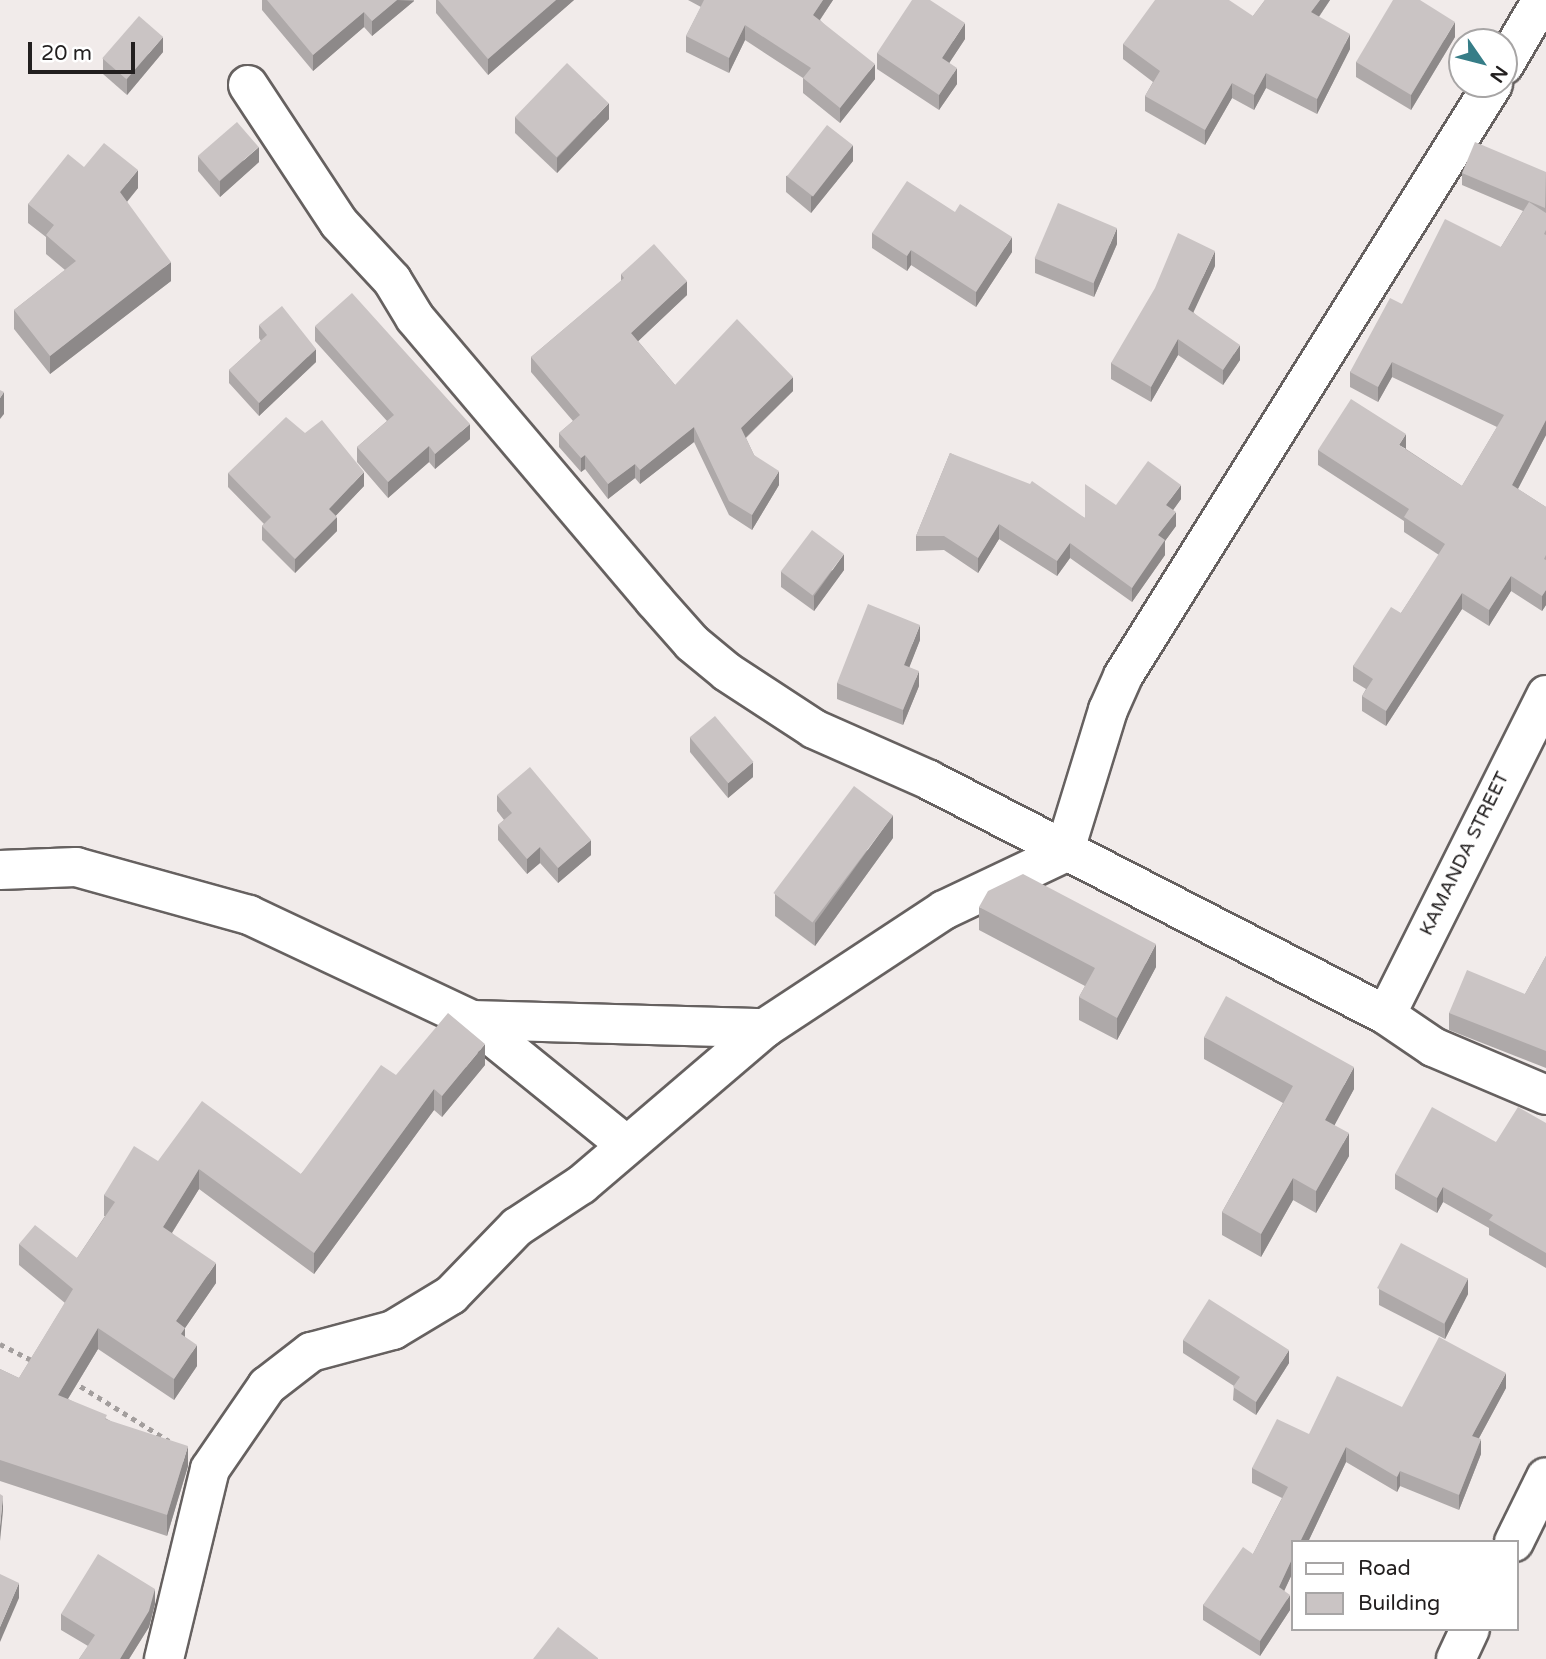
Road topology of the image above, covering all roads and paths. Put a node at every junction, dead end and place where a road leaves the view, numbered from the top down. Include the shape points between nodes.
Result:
1 (1542, 0) edge
2 (1518, 41) edge
3 (248, 85) dead end
4 (1484, 98) edge
5 (1546, 695) edge
6 (1064, 853) junction
7 (0, 870) edge
8 (1386, 1015) junction
9 (472, 1020) junction
10 (765, 1028) junction
11 (1546, 1095) edge
12 (625, 1144) junction
13 (0, 1344) edge
14 (37, 1363) edge
15 (62, 1375) edge
16 (210, 1469) junction
17 (1546, 1477) edge
18 (1515, 1540) edge
19 (1469, 1631) edge
20 (164, 1659) edge
21 (1456, 1659) edge

1 - 2 street
3 - 6 street via 339,223 392,280 415,318 692,643 758,695 814,729 929,780
4 - 6 street via 1123,676
5 - 8 street, KAMANDA STREET
6 - 8 street
6 - 10 street via 944,910
7 - 9 street via 76,867 248,915
8 - 11 street via 1433,1047
9 - 10 street
9 - 12 street
10 - 12 street
12 - 16 street via 581,1185 517,1227 451,1295 393,1329 311,1352 267,1386
13 - 14 path
15 - 16 path via 99,1394
16 - 20 street
17 - 18 street
19 - 21 street

